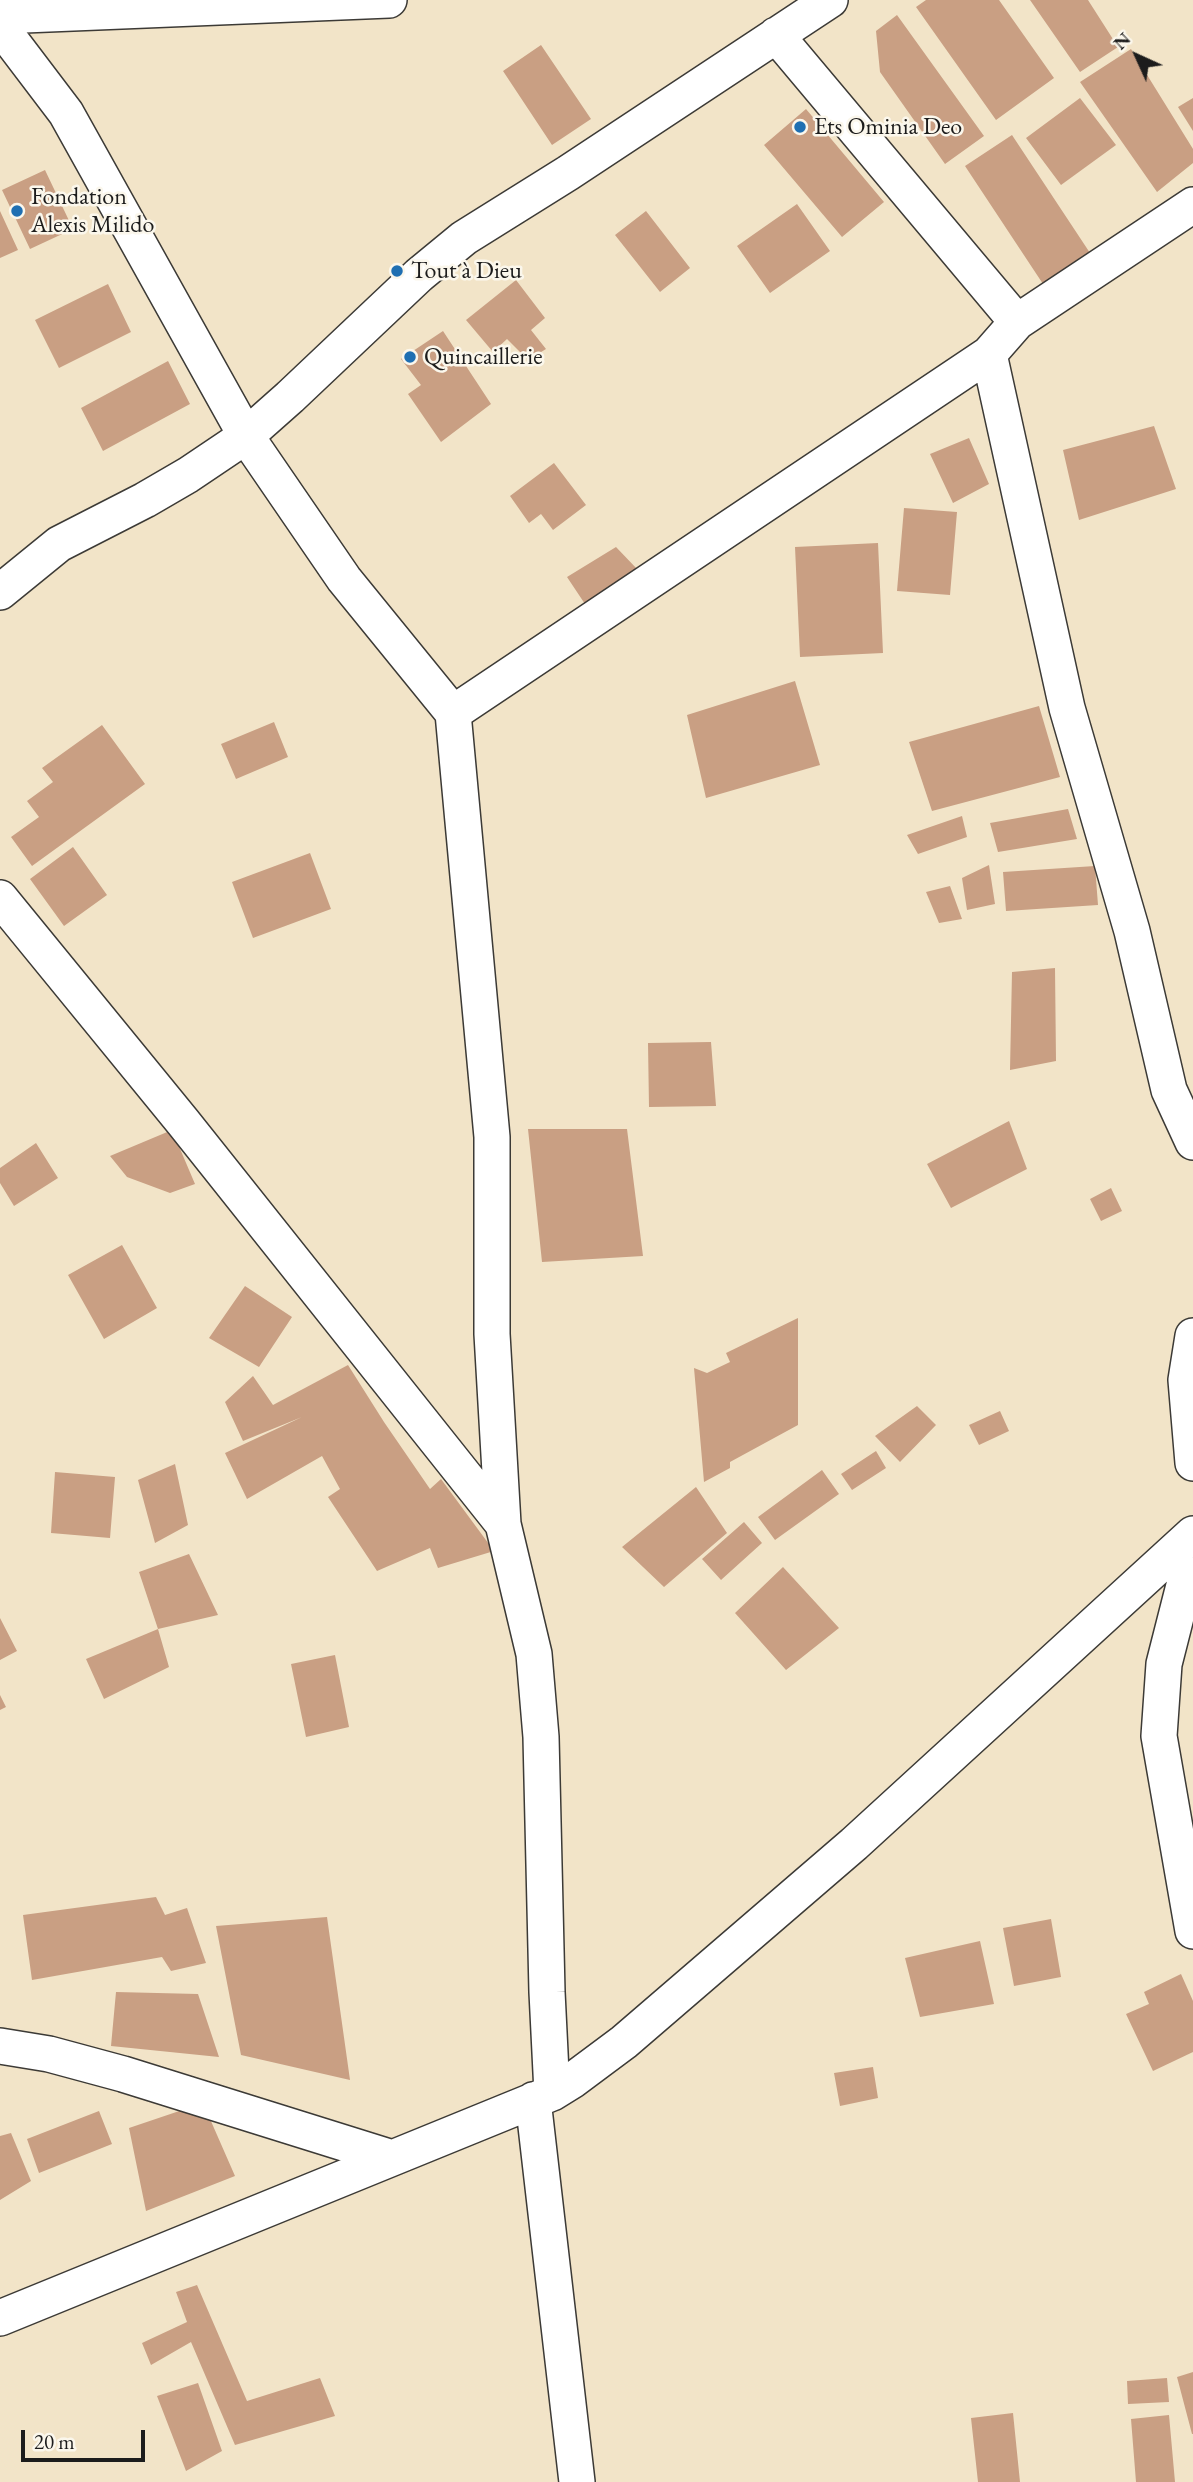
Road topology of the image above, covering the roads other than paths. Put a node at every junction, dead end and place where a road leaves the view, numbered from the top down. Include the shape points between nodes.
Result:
1 (389, 0) edge
2 (830, 0) edge
3 (0, 16) edge
4 (0, 26) edge
5 (776, 35) junction
6 (1193, 205) edge
7 (1017, 322) junction
8 (989, 354) junction
9 (246, 436) junction
10 (0, 592) edge
11 (453, 713) junction
12 (0, 898) edge
13 (1193, 1142) edge
14 (1193, 1336) edge
15 (1193, 1463) edge
16 (503, 1524) junction
17 (1193, 1534) edge
18 (1193, 1550) edge
19 (1193, 1931) edge
20 (0, 2046) edge
21 (542, 2096) junction
22 (392, 2158) junction
23 (0, 2318) edge
24 (577, 2482) edge

1 - 3 street
2 - 5 street
4 - 9 street via 66,113
5 - 7 street
5 - 9 street via 464,237
6 - 7 street
7 - 8 street
8 - 11 street
8 - 13 street via 1067,708 1132,931 1169,1090
9 - 10 street via 145,500 59,544
9 - 11 street via 344,579
11 - 16 street via 492,1137 492,1334
12 - 16 street
14 - 15 street via 1186,1380
16 - 21 street via 534,1654 541,1737 547,1992
17 - 21 street via 855,1844 624,2042 573,2080
18 - 19 street via 1164,1664 1159,1736
20 - 22 street via 124,2074
21 - 22 street
21 - 24 street
22 - 23 street

